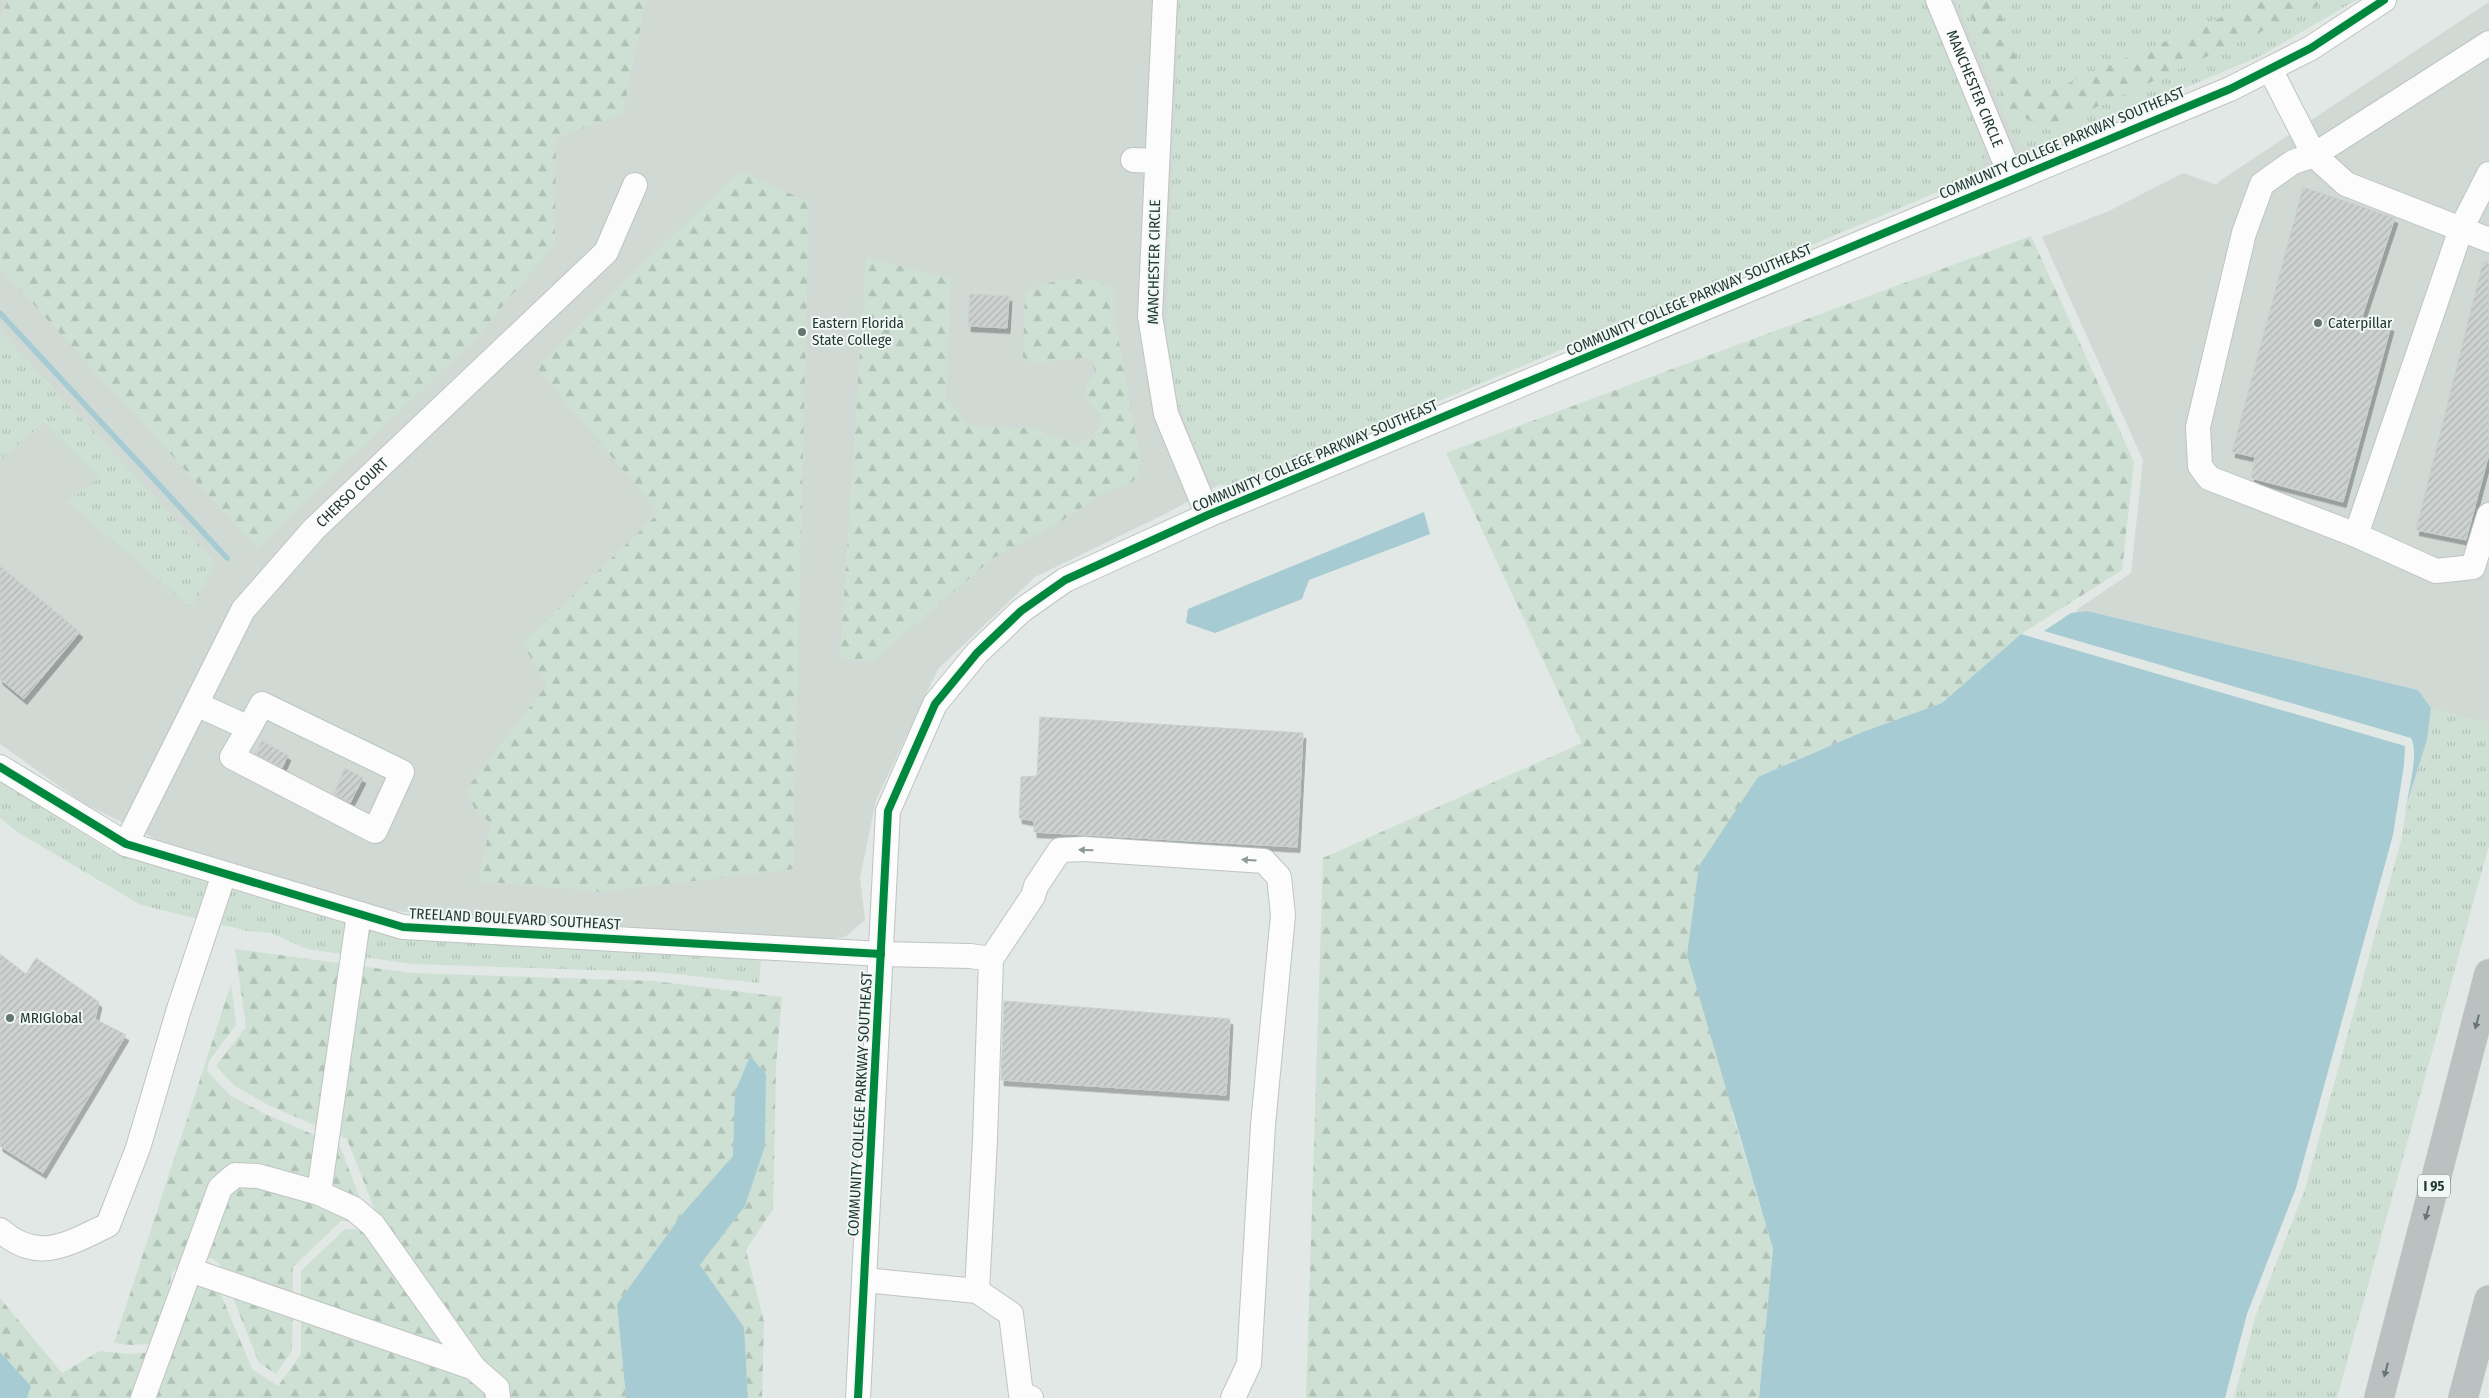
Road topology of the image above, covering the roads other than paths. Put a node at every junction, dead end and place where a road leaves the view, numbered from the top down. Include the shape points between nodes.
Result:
1 (1165, 0) edge
2 (1938, 0) edge
3 (2384, 0) edge
4 (2489, 44) edge
5 (2270, 69) junction
6 (2314, 155) junction
7 (1133, 160) dead end
8 (1157, 160) junction
9 (2489, 174) edge
10 (2012, 179) junction
11 (635, 185) dead end
12 (2461, 229) junction
13 (2489, 240) edge
14 (1208, 515) junction
15 (2489, 515) edge
16 (2356, 535) junction
17 (196, 704) junction
18 (249, 728) junction
19 (0, 767) edge
20 (126, 844) junction
21 (224, 874) junction
22 (359, 914) junction
23 (881, 954) junction
24 (991, 959) junction
25 (2489, 974) edge
26 (319, 1193) junction
27 (0, 1230) edge
28 (190, 1270) junction
29 (864, 1280) junction
30 (977, 1291) junction
31 (2489, 1300) edge
32 (474, 1368) junction
33 (143, 1398) edge
34 (498, 1398) edge
35 (858, 1398) edge
36 (1031, 1398) edge
37 (1233, 1398) edge
38 (2379, 1398) edge
39 (2463, 1398) edge

1 - 8 street, MANCHESTER CIRCLE
2 - 10 street, MANCHESTER CIRCLE
3 - 5 street, COMMUNITY COLLEGE PARKWAY SOUTHEAST via 2310,48
4 - 6 street
5 - 6 street
5 - 10 street, COMMUNITY COLLEGE PARKWAY SOUTHEAST via 2230,89
6 - 12 street via 2346,184
6 - 16 street via 2293,162 2262,184 2244,233 2198,427 2200,466 2209,478
7 - 8 street
8 - 14 street, MANCHESTER CIRCLE via 1150,316 1166,414
9 - 12 street
10 - 14 street, COMMUNITY COLLEGE PARKWAY SOUTHEAST
11 - 17 street, CHERSO COURT via 606,252 314,529 244,610
12 - 13 street
12 - 16 street
14 - 23 street, COMMUNITY COLLEGE PARKWAY SOUTHEAST via 1065,580 1021,611 983,647 935,704 888,811
15 - 16 street via 2473,567 2436,571
17 - 18 street
17 - 20 street, CHERSO COURT
18 - 18 street via 262,704 402,772 375,831 232,757
19 - 20 street, TREELAND BOULEVARD SOUTHEAST
20 - 21 street, TREELAND BOULEVARD SOUTHEAST
21 - 22 street, TREELAND BOULEVARD SOUTHEAST
21 - 27 street via 179,1009 138,1148 108,1225 72,1242 40,1250 14,1242
22 - 23 street, TREELAND BOULEVARD SOUTHEAST via 403,927
22 - 26 street
23 - 24 street, TREELAND BOULEVARD SOUTHEAST
23 - 29 street, COMMUNITY COLLEGE PARKWAY SOUTHEAST
24 - 30 street
37 -> 24 street via 1249,1364 1264,1125 1283,914 1279,877 1264,861 1060,850
25 -> 38 highway, I 95
26 - 28 street via 258,1176 235,1175 220,1188
26 - 32 street via 354,1209 373,1225
28 - 32 street
28 - 33 street
29 - 30 street
29 - 35 street, COMMUNITY COLLEGE PARKWAY SOUTHEAST
30 - 36 street via 1011,1314 1021,1394
31 - 39 highway
32 - 34 street via 497,1388

